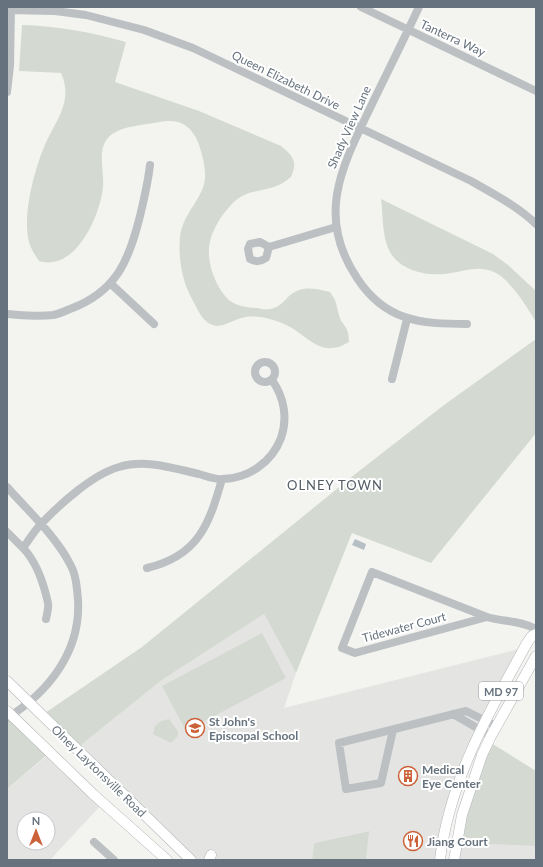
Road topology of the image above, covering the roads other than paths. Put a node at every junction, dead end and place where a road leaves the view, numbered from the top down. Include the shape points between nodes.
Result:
1 (361, 7) edge
2 (419, 7) edge
3 (10, 9) edge
4 (408, 30) junction
5 (536, 91) edge
6 (7, 92) edge
7 (360, 129) junction
8 (150, 166) dead end
9 (536, 224) edge
10 (336, 228) junction
11 (269, 247) dead end
12 (110, 283) junction
13 (7, 314) edge
14 (407, 319) junction
15 (154, 324) dead end
16 (467, 324) dead end
17 (392, 379) dead end
18 (272, 380) dead end
19 (222, 479) junction
20 (7, 487) edge
21 (40, 524) junction
22 (7, 532) edge
23 (23, 548) junction
24 (147, 568) dead end
25 (487, 617) junction
26 (46, 619) dead end
27 (536, 629) edge
28 (536, 634) edge
29 (536, 656) edge
30 (7, 682) edge
31 (29, 703) junction
32 (8, 715) edge
33 (483, 725) junction
34 (496, 726) junction
35 (393, 730) junction
36 (491, 736) junction
37 (94, 842) dead end
38 (114, 860) edge
39 (167, 860) edge
40 (191, 860) edge
41 (440, 860) edge
42 (454, 860) edge

1 - 4 street, Tanterra Way
2 - 4 street, Shady View Lane
3 - 6 street via 10,66
3 - 7 street, Queen Elizabeth Drive via 86,15 144,30 192,48
4 - 5 street, Tanterra Way
4 - 7 street, Shady View Lane
7 - 9 street, Queen Elizabeth Drive via 494,194
7 - 10 street, Shady View Lane via 338,184
8 - 12 street via 149,182 132,247 124,266
10 - 11 street
10 - 14 street, Shady View Lane via 350,269 364,290 376,302
12 - 13 street via 83,304 54,315
12 - 15 street
14 - 16 street, Shady View Lane via 435,324
14 - 17 street
18 - 19 street via 283,402 285,418 279,443 269,459 256,470
19 - 21 street via 157,464 118,467 87,483
19 - 24 street via 213,513 197,538 174,558
20 - 21 street
21 - 23 street
21 - 31 street via 58,543 72,566 79,616 66,659
22 - 23 street
23 - 26 street via 35,566 48,605
25 - 25 street, Tidewater Court via 372,572 342,648 355,653
25 - 27 street, Tidewater Court via 502,622 521,622
28 - 33 main road, MD 97 via 527,643
29 - 34 main road, MD 97
30 - 31 main road, Olney Laytonsville Road
31 - 32 street
31 - 40 main road, Olney Laytonsville Road
32 - 39 main road, Olney Laytonsville Road
33 - 34 street
33 - 35 street via 466,711
33 - 36 street
33 - 41 main road, MD 97 via 459,780 449,813
34 - 36 main road, MD 97
35 - 35 street via 340,743 346,788 381,783
36 - 42 main road, MD 97 via 471,784 462,815
37 - 38 street

